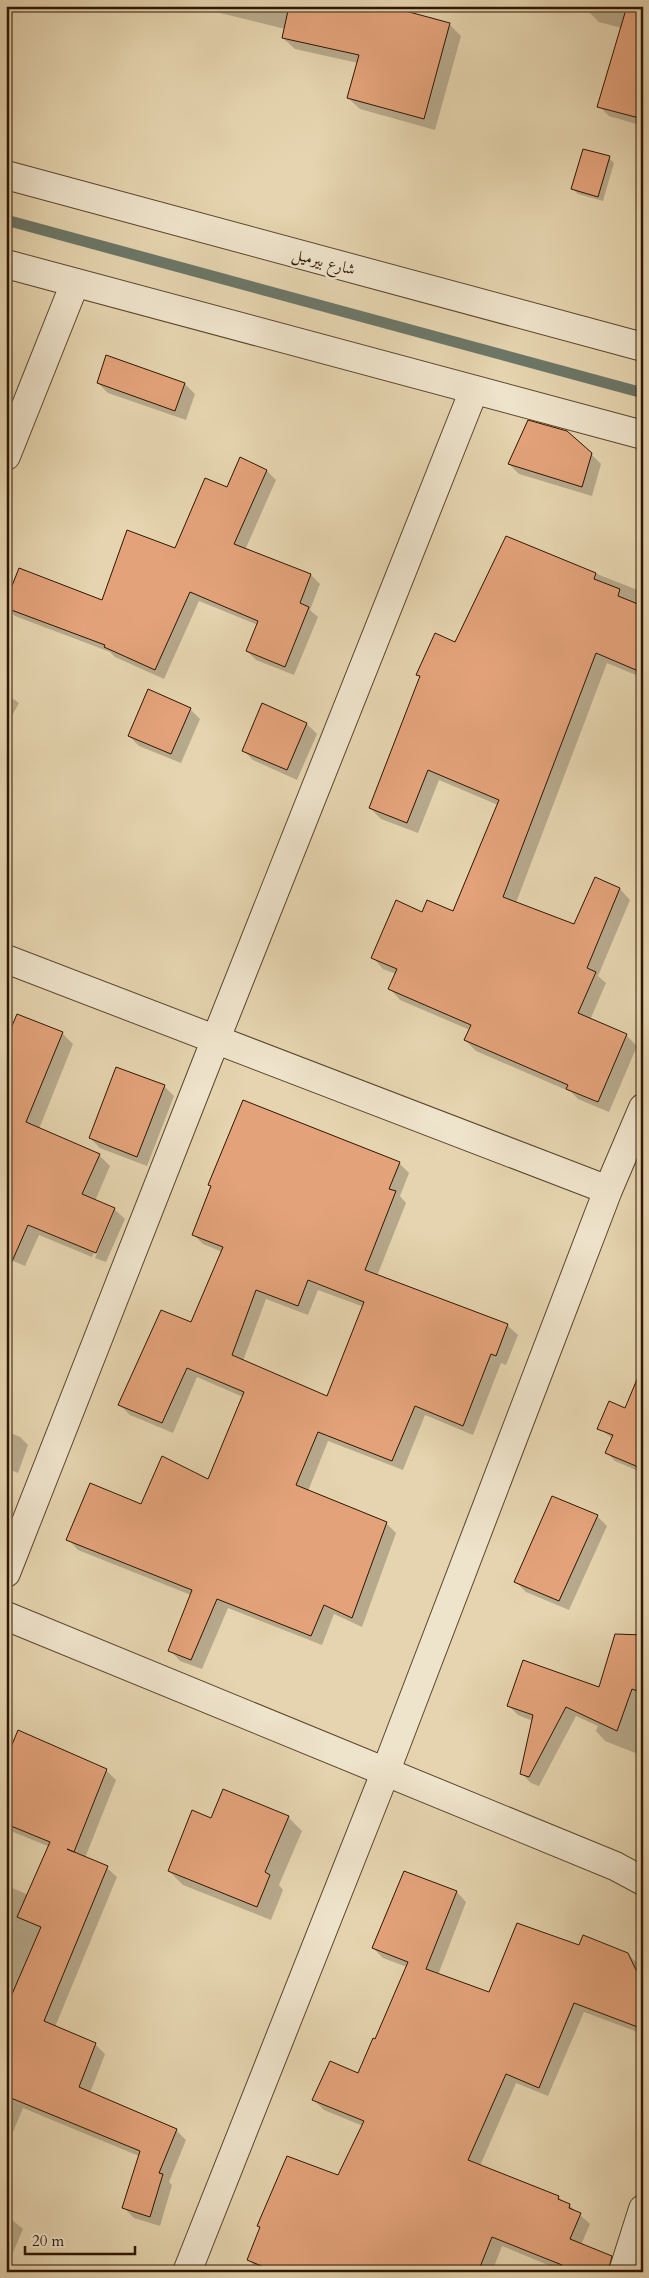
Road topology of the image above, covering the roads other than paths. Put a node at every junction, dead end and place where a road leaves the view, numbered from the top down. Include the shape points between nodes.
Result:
1 (6, 174) edge
2 (6, 264) edge
3 (75, 283) junction
4 (643, 347) edge
5 (474, 390) junction
6 (643, 435) edge
7 (6, 456) edge
8 (6, 959) edge
9 (215, 1041) junction
10 (643, 1108) edge
11 (608, 1190) junction
12 (6, 1573) edge
13 (6, 1616) edge
14 (386, 1773) junction
15 (643, 1881) edge
16 (643, 2209) edge
17 (187, 2272) edge
18 (623, 2272) edge

1 - 4 street, شارع بيرميل
2 - 3 street
3 - 5 street
3 - 7 street
5 - 6 street
5 - 9 street
8 - 9 street
9 - 11 street
9 - 12 street
10 - 11 street
11 - 14 street
13 - 14 street
14 - 15 street via 615,1866
14 - 17 street
16 - 18 street

